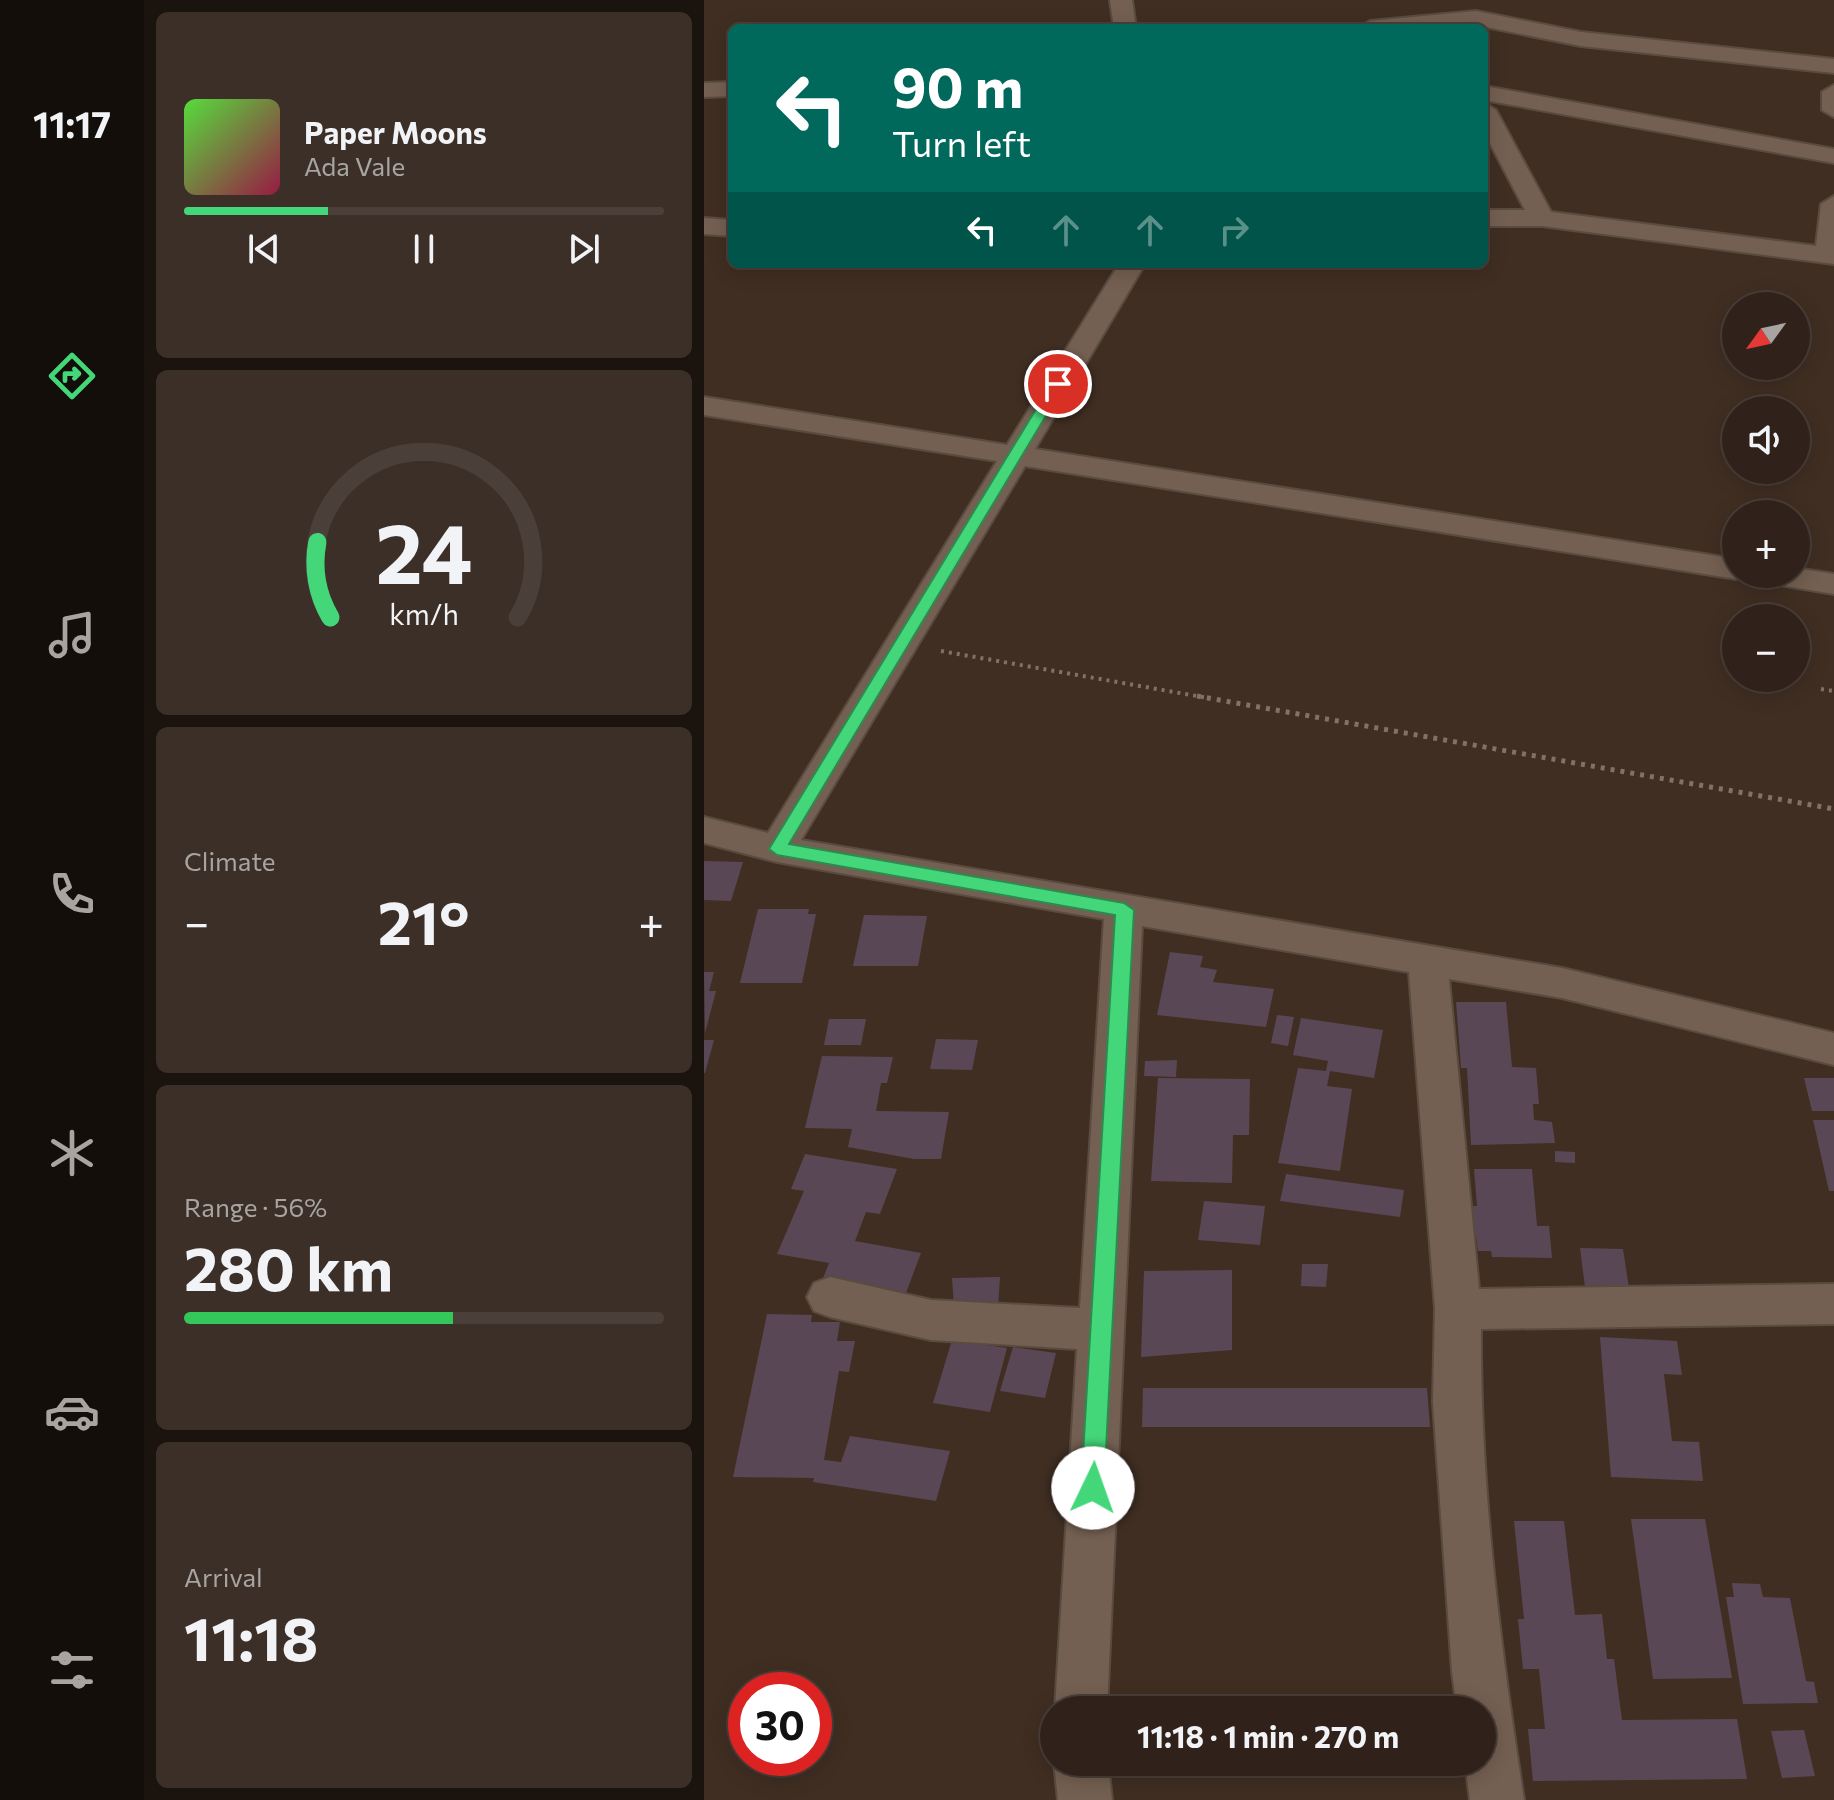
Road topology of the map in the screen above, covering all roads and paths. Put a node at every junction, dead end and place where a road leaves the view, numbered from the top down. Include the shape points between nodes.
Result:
1 (1121, 0) edge
2 (1124, 24) edge
3 (1412, 24) edge
4 (1834, 66) edge
5 (728, 89) edge
6 (704, 90) edge
7 (1834, 92) edge
8 (1488, 104) edge
9 (1834, 110) edge
10 (1488, 111) edge
11 (1834, 156) edge
12 (1834, 204) edge
13 (1488, 218) edge
14 (1542, 218) junction
15 (704, 226) edge
16 (728, 228) edge
17 (1831, 256) edge
18 (1130, 268) edge
19 (704, 406) edge
20 (1014, 456) junction
21 (1722, 567) edge
22 (1810, 580) edge
23 (1834, 584) edge
24 (901, 644) junction
25 (1821, 689) dead end
26 (1834, 691) edge
27 (1834, 809) edge
28 (704, 830) edge
29 (777, 849) junction
30 (1124, 910) junction
31 (1428, 960) junction
32 (1834, 1049) edge
33 (830, 1297) dead end
34 (1834, 1304) edge
35 (1458, 1309) junction
36 (1101, 1330) junction
37 (1082, 1696) edge
38 (1082, 1776) edge
39 (1085, 1800) edge
40 (1497, 1800) edge

1 - 2 street
3 - 4 street via 1476,18 1581,39
5 - 6 street
7 - 9 street
8 - 11 street via 1772,141
10 - 14 street
12 - 17 street
13 - 14 street
14 - 17 street
15 - 16 street
18 - 20 street
19 - 20 street
20 - 21 street
20 - 24 street
22 - 23 street
24 - 27 path
24 - 29 street
25 - 26 path
28 - 29 street
29 - 30 street
30 - 31 street
30 - 36 street
31 - 32 street via 1562,983
31 - 35 street
33 - 36 street via 931,1320
34 - 35 street
35 - 40 street via 1457,1402 1478,1671
36 - 37 street
38 - 39 street

